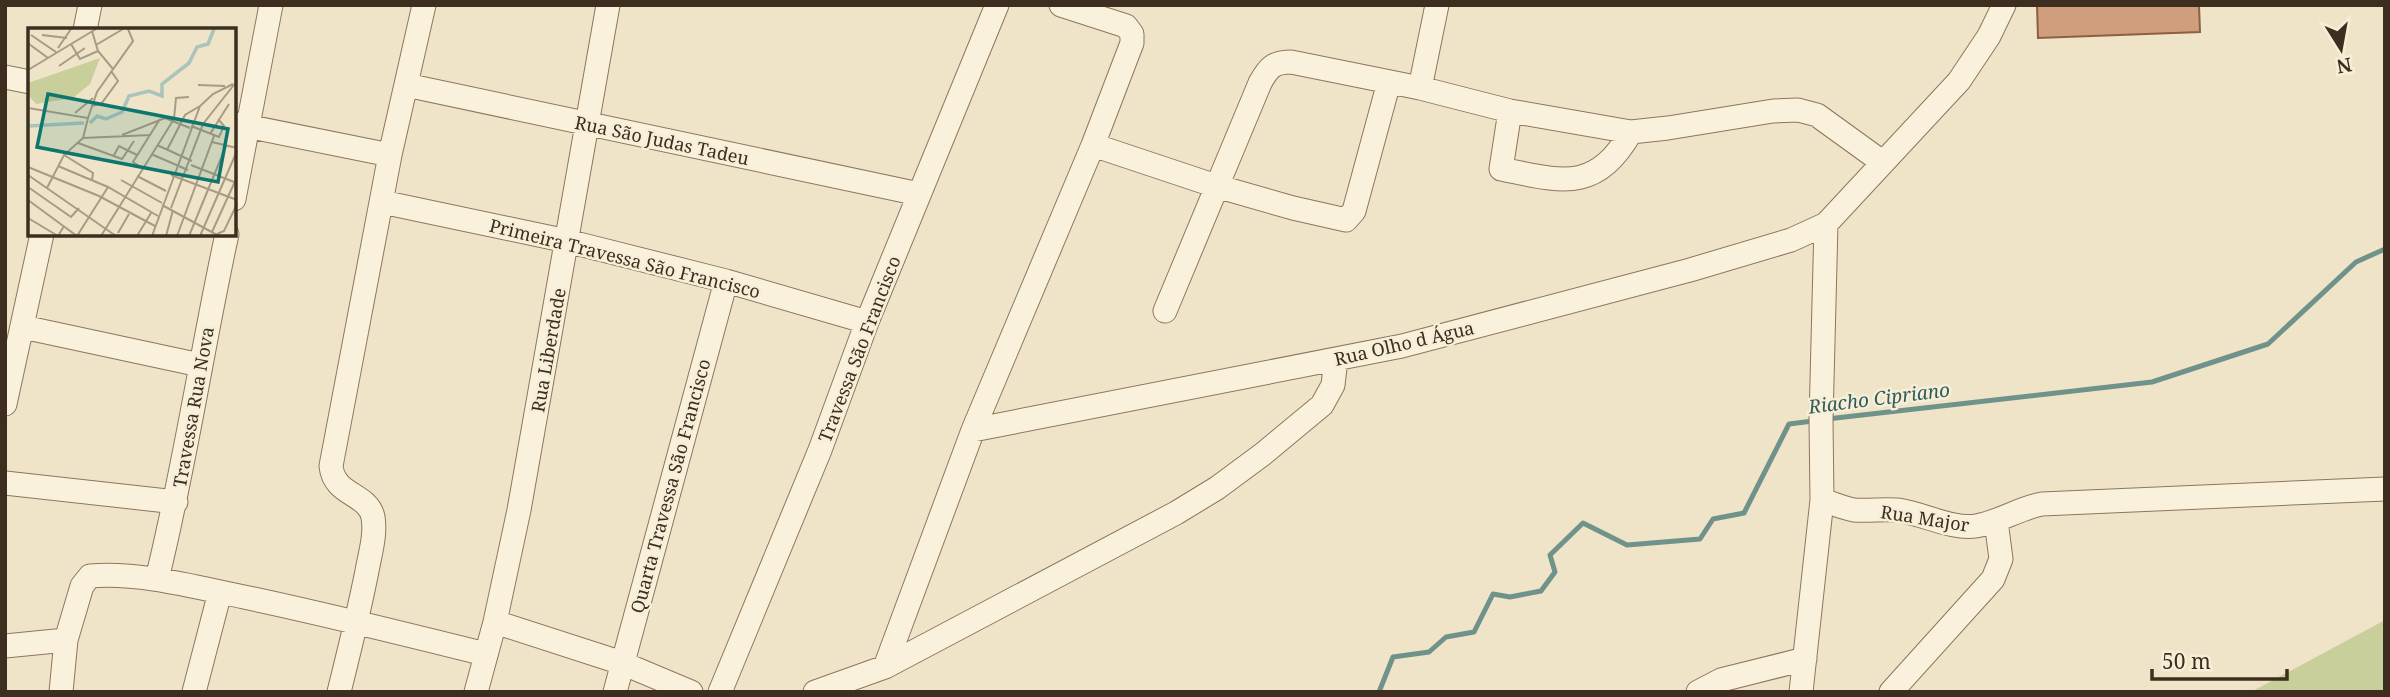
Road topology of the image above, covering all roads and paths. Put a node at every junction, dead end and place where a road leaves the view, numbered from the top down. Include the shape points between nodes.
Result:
1 (90, 5) edge
2 (271, 5) edge
3 (424, 5) edge
4 (608, 5) edge
5 (996, 5) edge
6 (1061, 5) edge
7 (1437, 5) edge
8 (2004, 5) edge
9 (85, 28) edge
10 (5, 77) edge
11 (28, 82) edge
12 (1389, 82) junction
13 (406, 85) junction
14 (1420, 88) junction
15 (1510, 111) junction
16 (242, 125) edge
17 (589, 125) junction
18 (1631, 132) junction
19 (1093, 145) junction
20 (390, 155) junction
21 (1882, 162) junction
22 (236, 180) edge
23 (1216, 186) junction
24 (919, 194) junction
25 (382, 202) junction
26 (1826, 224) junction
27 (42, 236) edge
28 (227, 236) edge
29 (567, 241) junction
30 (726, 281) junction
31 (1166, 311) dead end
32 (867, 322) junction
33 (23, 327) junction
34 (1336, 359) junction
35 (200, 365) junction
36 (5, 404) edge
37 (972, 430) junction
38 (5, 483) edge
39 (2385, 489) edge
40 (1822, 500) junction
41 (176, 502) junction
42 (1996, 521) junction
43 (157, 579) junction
44 (220, 592) junction
45 (356, 621) junction
46 (495, 622) junction
47 (66, 640) junction
48 (5, 646) edge
49 (485, 654) junction
50 (1805, 659) junction
51 (622, 663) junction
52 (886, 667) junction
53 (61, 692) edge
54 (194, 692) edge
55 (339, 692) edge
56 (476, 692) edge
57 (615, 692) edge
58 (691, 692) edge
59 (720, 692) edge
60 (815, 692) edge
61 (1698, 692) edge
62 (1801, 692) edge
63 (1891, 692) edge

1 - 9 street
2 - 16 street
3 - 13 street
4 - 17 street, Rua Liberdade
5 - 24 street, Travessa São Francisco
6 - 19 street via 1126,26 1132,34 1129,54
7 - 14 street
8 - 21 street via 1959,81
10 - 11 street
12 - 14 street
12 - 23 street via 1291,62 1272,65
12 - 23 street via 1349,218 1340,220
13 - 17 street, Rua São Judas Tadeu
13 - 20 street
14 - 15 street
15 - 18 street
15 - 18 street via 1501,169 1552,179 1584,177 1600,168
16 - 20 street
16 - 22 street
17 - 24 street, Rua São Judas Tadeu
17 - 29 street, Rua Liberdade
18 - 21 street via 1798,110 1817,115
19 - 23 street
19 - 37 street
20 - 25 street
21 - 26 street
23 - 31 street
24 - 32 street, Travessa São Francisco
25 - 29 street, Primeira Travessa São Francisco
25 - 45 street via 331,466 337,484 362,501 373,516
26 - 34 street, Rua Olho d Água via 1791,240 1702,267
26 - 40 street
27 - 33 street
28 - 35 street, Travessa Rua Nova
29 - 30 street, Primeira Travessa São Francisco
29 - 46 street, Rua Liberdade
30 - 32 street, Primeira Travessa São Francisco
30 - 51 street, Quarta Travessa São Francisco
32 - 59 street, Travessa São Francisco via 820,450
33 - 35 street
33 - 36 street
34 - 37 street, Rua Olho d Água
34 - 52 street via 1333,385 1322,405 1217,488
35 - 41 street, Travessa Rua Nova
37 - 52 street
38 - 41 street
39 - 42 street, Rua Major via 2042,504
40 - 42 street, Rua Major via 1852,510 1897,510 1956,526
40 - 50 street
41 - 43 street, Travessa Rua Nova
42 - 63 street via 2001,559 1993,579
43 - 44 street
43 - 47 street via 90,576 82,586
44 - 45 street
44 - 54 street
45 - 49 street
45 - 55 street
46 - 49 street, Rua Liberdade
46 - 51 street
47 - 48 street
47 - 53 street
49 - 56 street, Rua Liberdade
50 - 61 street via 1721,680
50 - 62 street
51 - 57 street, Quarta Travessa São Francisco
51 - 58 street
52 - 60 street

